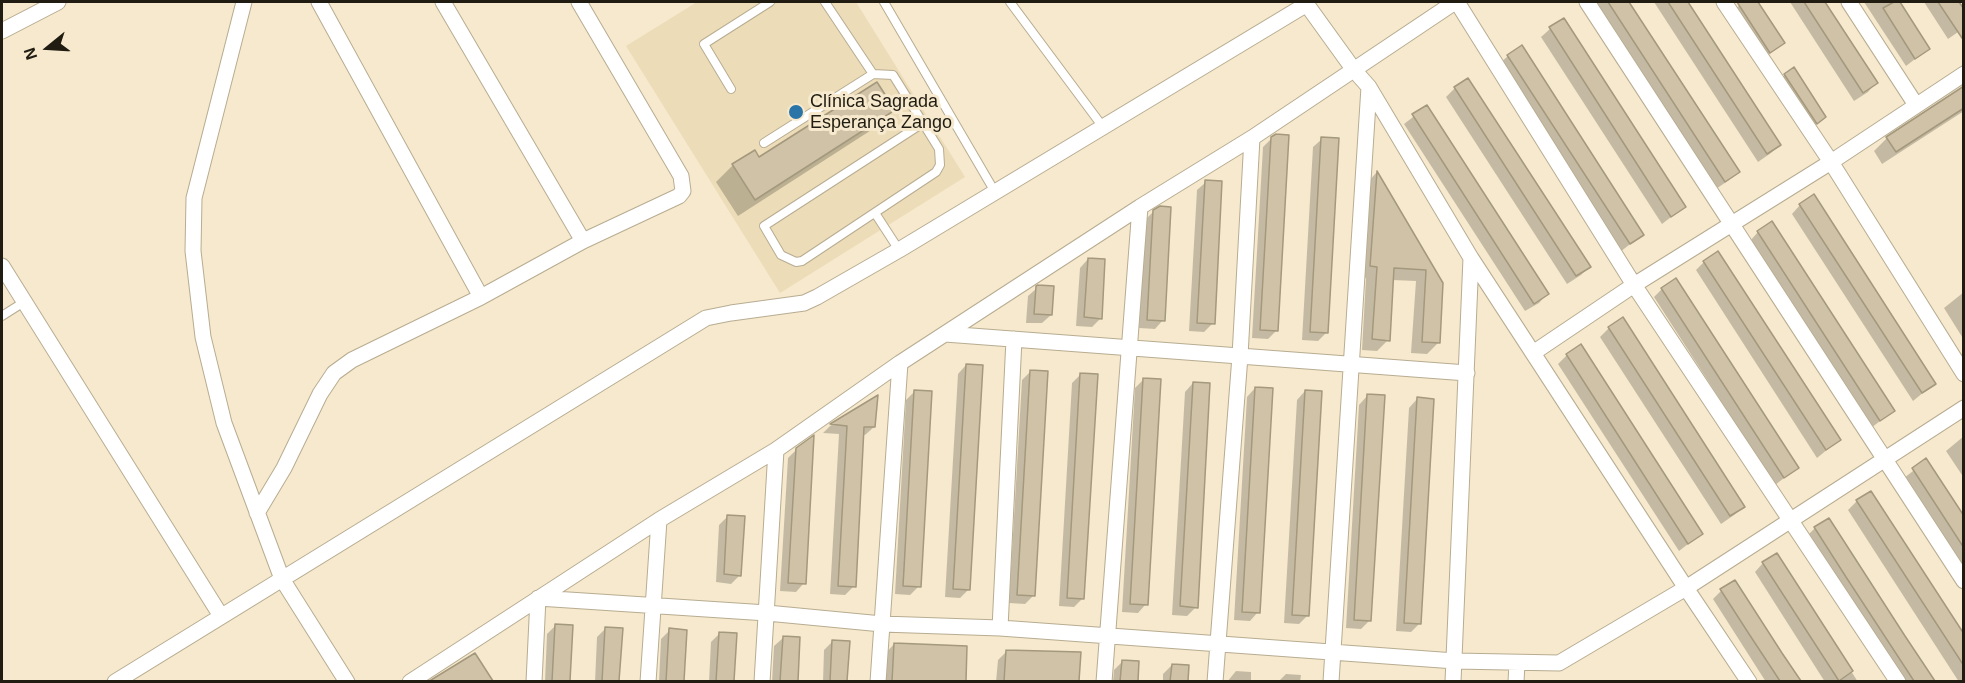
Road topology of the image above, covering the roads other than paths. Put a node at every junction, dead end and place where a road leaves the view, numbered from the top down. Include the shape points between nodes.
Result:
1 (58, 2) edge
2 (244, 2) edge
3 (318, 2) edge
4 (443, 2) edge
5 (579, 2) edge
6 (770, 2) edge
7 (825, 2) edge
8 (884, 2) edge
9 (1010, 2) edge
10 (1456, 2) edge
11 (1587, 2) edge
12 (1724, 2) edge
13 (1850, 2) edge
14 (1306, 3) edge
15 (2, 31) edge
16 (1354, 70) junction
17 (873, 74) junction
18 (1964, 74) edge
19 (1369, 87) junction
20 (731, 89) dead end
21 (1916, 105) junction
22 (923, 123) junction
23 (1103, 127) junction
24 (1252, 138) junction
25 (764, 143) dead end
26 (1831, 162) junction
27 (995, 192) junction
28 (1140, 207) junction
29 (875, 213) junction
30 (1732, 223) junction
31 (583, 241) junction
32 (899, 250) junction
33 (1471, 258) junction
34 (2, 266) edge
35 (1634, 285) junction
36 (482, 297) junction
37 (24, 302) junction
38 (2, 316) edge
39 (945, 334) junction
40 (1014, 339) junction
41 (1129, 348) junction
42 (1533, 352) junction
43 (1240, 356) junction
44 (900, 363) junction
45 (1351, 364) junction
46 (1467, 373) junction
47 (1964, 374) edge
48 (1964, 408) edge
49 (776, 450) junction
50 (1884, 460) junction
51 (257, 513) junction
52 (659, 520) junction
53 (1790, 520) junction
54 (282, 579) junction
55 (1964, 580) edge
56 (1686, 588) junction
57 (538, 598) junction
58 (653, 606) junction
59 (766, 613) junction
60 (221, 616) junction
61 (882, 624) junction
62 (1000, 628) junction
63 (1107, 636) junction
64 (1217, 645) junction
65 (1333, 653) junction
66 (1455, 661) junction
67 (1517, 663) junction
68 (115, 681) edge
69 (347, 681) edge
70 (410, 681) edge
71 (534, 681) edge
72 (648, 681) edge
73 (762, 681) edge
74 (878, 681) edge
75 (1104, 681) edge
76 (1215, 681) edge
77 (1331, 681) edge
78 (1453, 681) edge
79 (1516, 681) edge
80 (1749, 681) edge
81 (1898, 681) edge

1 - 15 street
2 - 51 street via 194,198 193,251 203,337 224,423
3 - 36 street
4 - 31 street
5 - 31 street via 684,184 679,196
6 - 20 lane via 704,44
7 - 17 lane
8 - 27 lane
9 - 23 lane
10 - 16 street
10 - 35 street
11 - 30 street
12 - 26 street
13 - 21 street
14 - 16 street
14 - 23 street
16 - 19 street
16 - 24 street
17 - 22 lane via 893,75
17 - 25 lane
18 - 21 street
19 - 33 street
19 - 45 street
21 - 26 street
22 - 29 lane via 939,149 940,165 936,172
22 - 29 lane via 764,226 781,255 796,262
23 - 27 street
24 - 28 street
24 - 43 street
26 - 30 street
26 - 47 street
27 - 32 street
28 - 39 street
28 - 41 street
29 - 32 lane
30 - 35 street
30 - 50 street
31 - 36 street
32 - 54 street via 804,303 706,318
33 - 42 street
33 - 46 street
34 - 37 street
35 - 42 street
35 - 53 street
36 - 51 street via 352,360 334,373
37 - 38 lane
37 - 60 street
39 - 40 street
39 - 44 street
40 - 41 street
40 - 62 street
41 - 43 street
41 - 63 street
42 - 56 street
43 - 45 street
43 - 64 street
44 - 49 street
44 - 61 street
45 - 46 street
45 - 65 street
46 - 66 street
48 - 50 street
49 - 52 street
49 - 59 street
50 - 53 street
50 - 55 street
51 - 54 street
52 - 57 street
52 - 58 street
53 - 56 street
53 - 81 street
54 - 60 street
54 - 69 street
56 - 67 street via 1559,663
56 - 80 street
57 - 58 street
57 - 70 street
57 - 71 street
58 - 59 street
58 - 72 street
59 - 61 street
59 - 73 street
60 - 68 street
61 - 62 street
61 - 74 street
62 - 63 street
63 - 64 street
63 - 75 street
64 - 65 street
64 - 76 street
65 - 66 street
65 - 77 street
66 - 67 street
66 - 78 street
67 - 79 street

